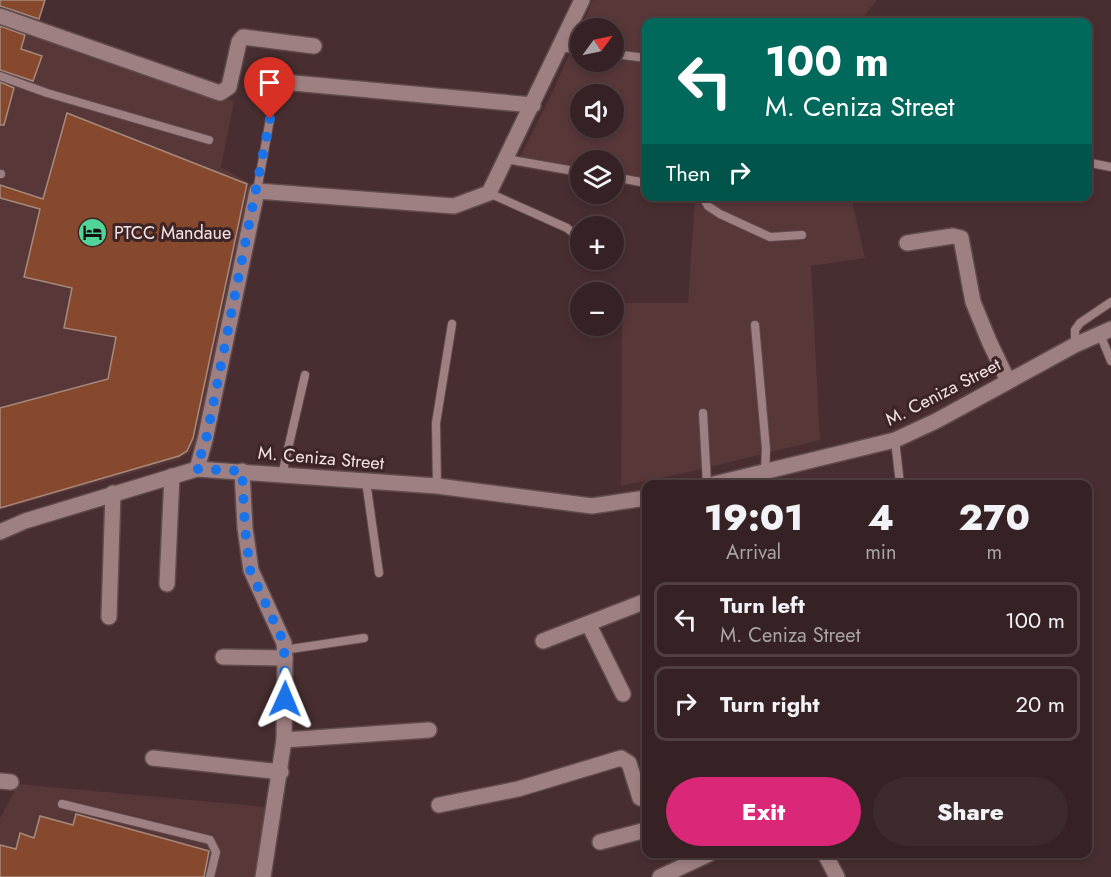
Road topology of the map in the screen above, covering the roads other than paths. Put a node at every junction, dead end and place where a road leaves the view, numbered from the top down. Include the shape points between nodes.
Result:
1 (582, 0) edge
2 (0, 16) edge
3 (314, 46) dead end
4 (560, 47) junction
5 (570, 48) edge
6 (624, 55) edge
7 (642, 58) edge
8 (0, 76) edge
9 (261, 80) dead end
10 (532, 105) junction
11 (270, 119) dead end
12 (209, 140) dead end
13 (506, 159) junction
14 (1092, 163) edge
15 (1111, 167) edge
16 (570, 170) edge
17 (624, 179) edge
18 (642, 182) edge
19 (257, 191) junction
20 (489, 193) junction
21 (705, 201) edge
22 (570, 230) edge
23 (802, 235) dead end
24 (907, 243) dead end
25 (1111, 302) edge
26 (452, 324) dead end
27 (755, 325) dead end
28 (1105, 332) edge
29 (1075, 345) junction
30 (1111, 361) edge
31 (305, 375) dead end
32 (1008, 381) junction
33 (703, 413) dead end
34 (895, 440) junction
35 (196, 469) junction
36 (242, 471) junction
37 (765, 472) junction
38 (282, 475) junction
39 (172, 476) junction
40 (707, 480) edge
41 (731, 480) edge
42 (900, 480) edge
43 (366, 481) junction
44 (437, 486) junction
45 (113, 493) junction
46 (642, 499) edge
47 (0, 532) edge
48 (379, 573) dead end
49 (167, 584) dead end
50 (642, 603) edge
51 (109, 617) dead end
52 (590, 625) junction
53 (364, 638) dead end
54 (543, 641) dead end
55 (285, 654) junction
56 (223, 657) dead end
57 (623, 694) dead end
58 (429, 730) dead end
59 (284, 740) junction
60 (153, 758) dead end
61 (281, 772) junction
62 (642, 799) edge
63 (62, 804) dead end
64 (439, 805) dead end
65 (642, 831) edge
66 (600, 842) dead end
67 (700, 858) edge
68 (827, 858) edge
69 (210, 877) edge
70 (263, 877) edge
71 (660, 877) edge
72 (837, 877) edge

1 - 4 street
2 - 3 street via 220,93 229,87 243,37
4 - 5 lane
4 - 10 street
6 - 7 lane
8 - 12 lane
9 - 10 street
10 - 13 street
11 - 19 lane
13 - 16 lane
13 - 20 street
14 - 15 lane
17 - 18 lane
19 - 20 street via 454,206
19 - 35 street via 206,440
20 - 22 lane
21 - 23 lane via 720,214 770,237
24 - 32 street via 961,238 974,302
25 - 29 lane via 1080,323 1075,330
26 - 44 lane via 436,423
27 - 37 lane
28 - 29 street, M. Ceniza Street
28 - 30 lane
29 - 32 street, M. Ceniza Street
31 - 38 lane
32 - 34 street, M. Ceniza Street
33 - 40 lane
34 - 37 street, M. Ceniza Street
34 - 42 lane
35 - 36 street, M. Ceniza Street
35 - 39 street, M. Ceniza Street
36 - 38 street, M. Ceniza Street
36 - 55 street via 250,570 284,643
37 - 41 street, M. Ceniza Street
38 - 43 street, M. Ceniza Street
39 - 45 street, M. Ceniza Street
39 - 49 street
43 - 44 street, M. Ceniza Street
43 - 48 lane
44 - 46 street, M. Ceniza Street via 592,506
45 - 47 street, M. Ceniza Street
45 - 51 street
50 - 52 street
52 - 54 street
52 - 57 street
53 - 55 lane
55 - 56 street
55 - 59 street
58 - 59 street
59 - 61 street
60 - 61 street
61 - 70 street
62 - 64 street via 629,763 621,758 518,789
63 - 69 lane via 210,840 216,852
65 - 66 street
67 - 71 street
68 - 72 street

